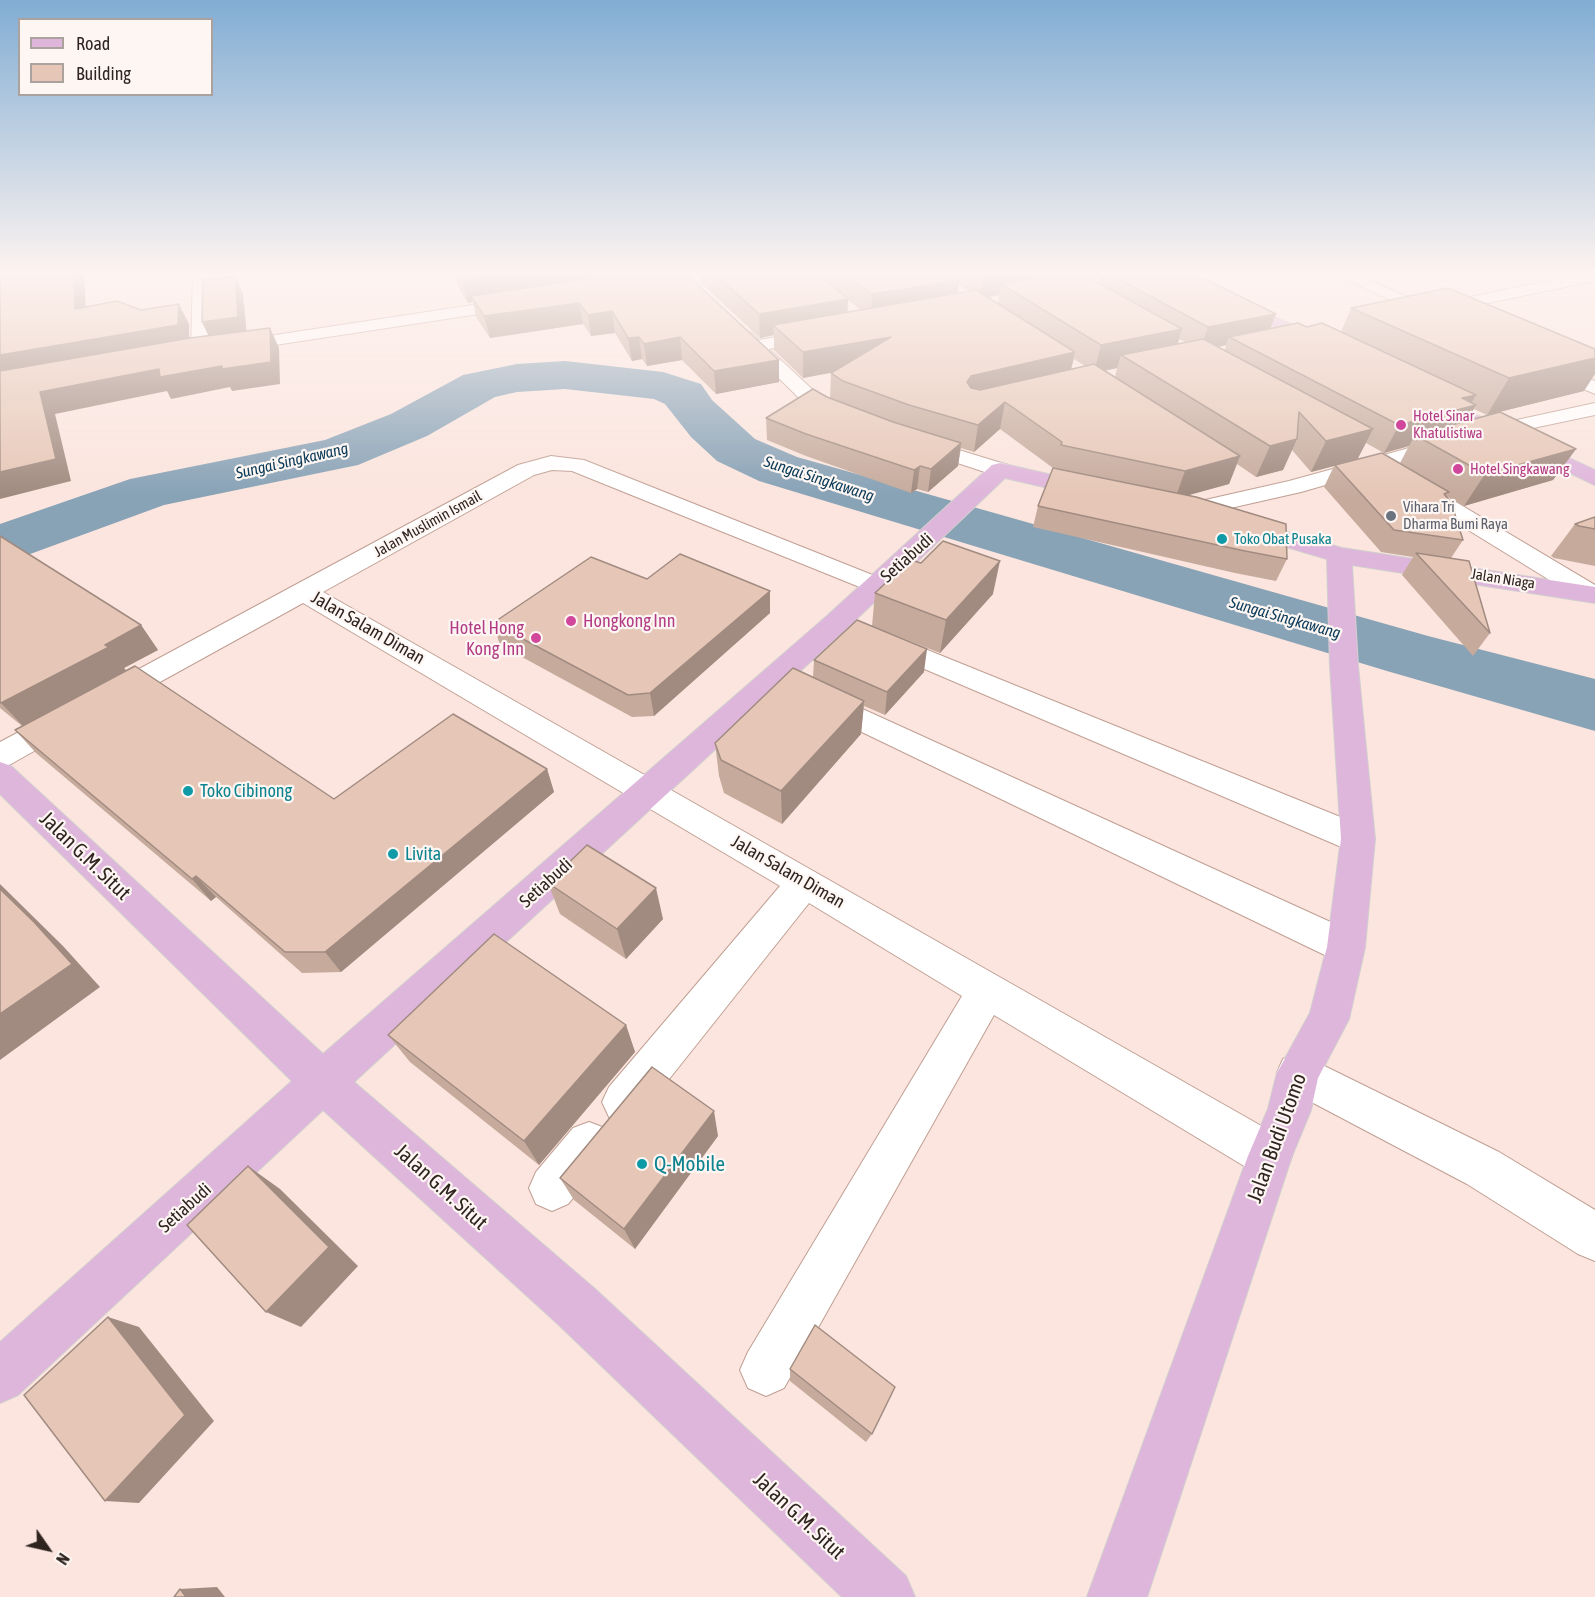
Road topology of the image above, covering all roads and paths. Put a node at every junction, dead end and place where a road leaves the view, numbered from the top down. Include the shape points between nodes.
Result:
1 (195, 346) edge
2 (238, 346) edge
3 (756, 346) edge
4 (1320, 346) edge
5 (1334, 352) edge
6 (1532, 359) edge
7 (1406, 387) edge
8 (1595, 388) edge
9 (1595, 409) edge
10 (862, 425) edge
11 (1496, 430) junction
12 (899, 438) edge
13 (1372, 460) junction
14 (1000, 470) junction
15 (1595, 478) edge
16 (1111, 495) edge
17 (1167, 507) edge
18 (1191, 510) junction
19 (1339, 555) junction
20 (876, 585) junction
21 (304, 592) junction
22 (1593, 595) edge
23 (837, 622) junction
24 (775, 678) junction
25 (0, 756) edge
26 (0, 774) edge
27 (649, 790) junction
28 (1358, 839) junction
29 (805, 882) junction
30 (1346, 946) junction
31 (988, 990) junction
32 (1298, 1073) junction
33 (323, 1082) junction
34 (1270, 1156) junction
35 (552, 1188) dead end
36 (1595, 1237) edge
37 (766, 1370) dead end
38 (0, 1377) edge
39 (885, 1597) edge
40 (1117, 1597) edge

1 - 2 street via 194,352
3 - 10 street via 808,396 834,414
4 - 5 main road
6 - 8 street
7 - 11 main road
9 - 11 street
11 - 13 street
11 - 15 main road
12 - 14 street
13 - 18 street via 1253,487
13 - 22 street
14 - 16 main road
14 - 20 main road, Setiabudi
17 - 18 main road
18 - 19 main road
19 - 22 main road, Jalan Niaga
19 - 28 main road, Jalan Budi Utomo
20 - 21 street, Jalan Muslimin Ismail via 566,463 526,470
20 - 23 main road, Setiabudi
21 - 25 street, Jalan Muslimin Ismail
21 - 27 street, Jalan Salam Diman
23 - 24 main road, Setiabudi
23 - 28 street
24 - 27 main road, Setiabudi
24 - 30 street
26 - 33 main road, Jalan G.M. Situt
27 - 29 street, Jalan Salam Diman
27 - 33 main road, Setiabudi
28 - 30 main road, Jalan Budi Utomo
29 - 31 street, Jalan Salam Diman
29 - 35 street
30 - 32 main road, Jalan Budi Utomo via 1329,1019
31 - 34 street, Jalan Salam Diman
31 - 37 street
32 - 34 main road, Jalan Budi Utomo via 1289,1110
32 - 36 street via 1483,1168
33 - 38 main road, Setiabudi
33 - 39 main road, Jalan G.M. Situt via 577,1307
34 - 40 main road, Jalan Budi Utomo

